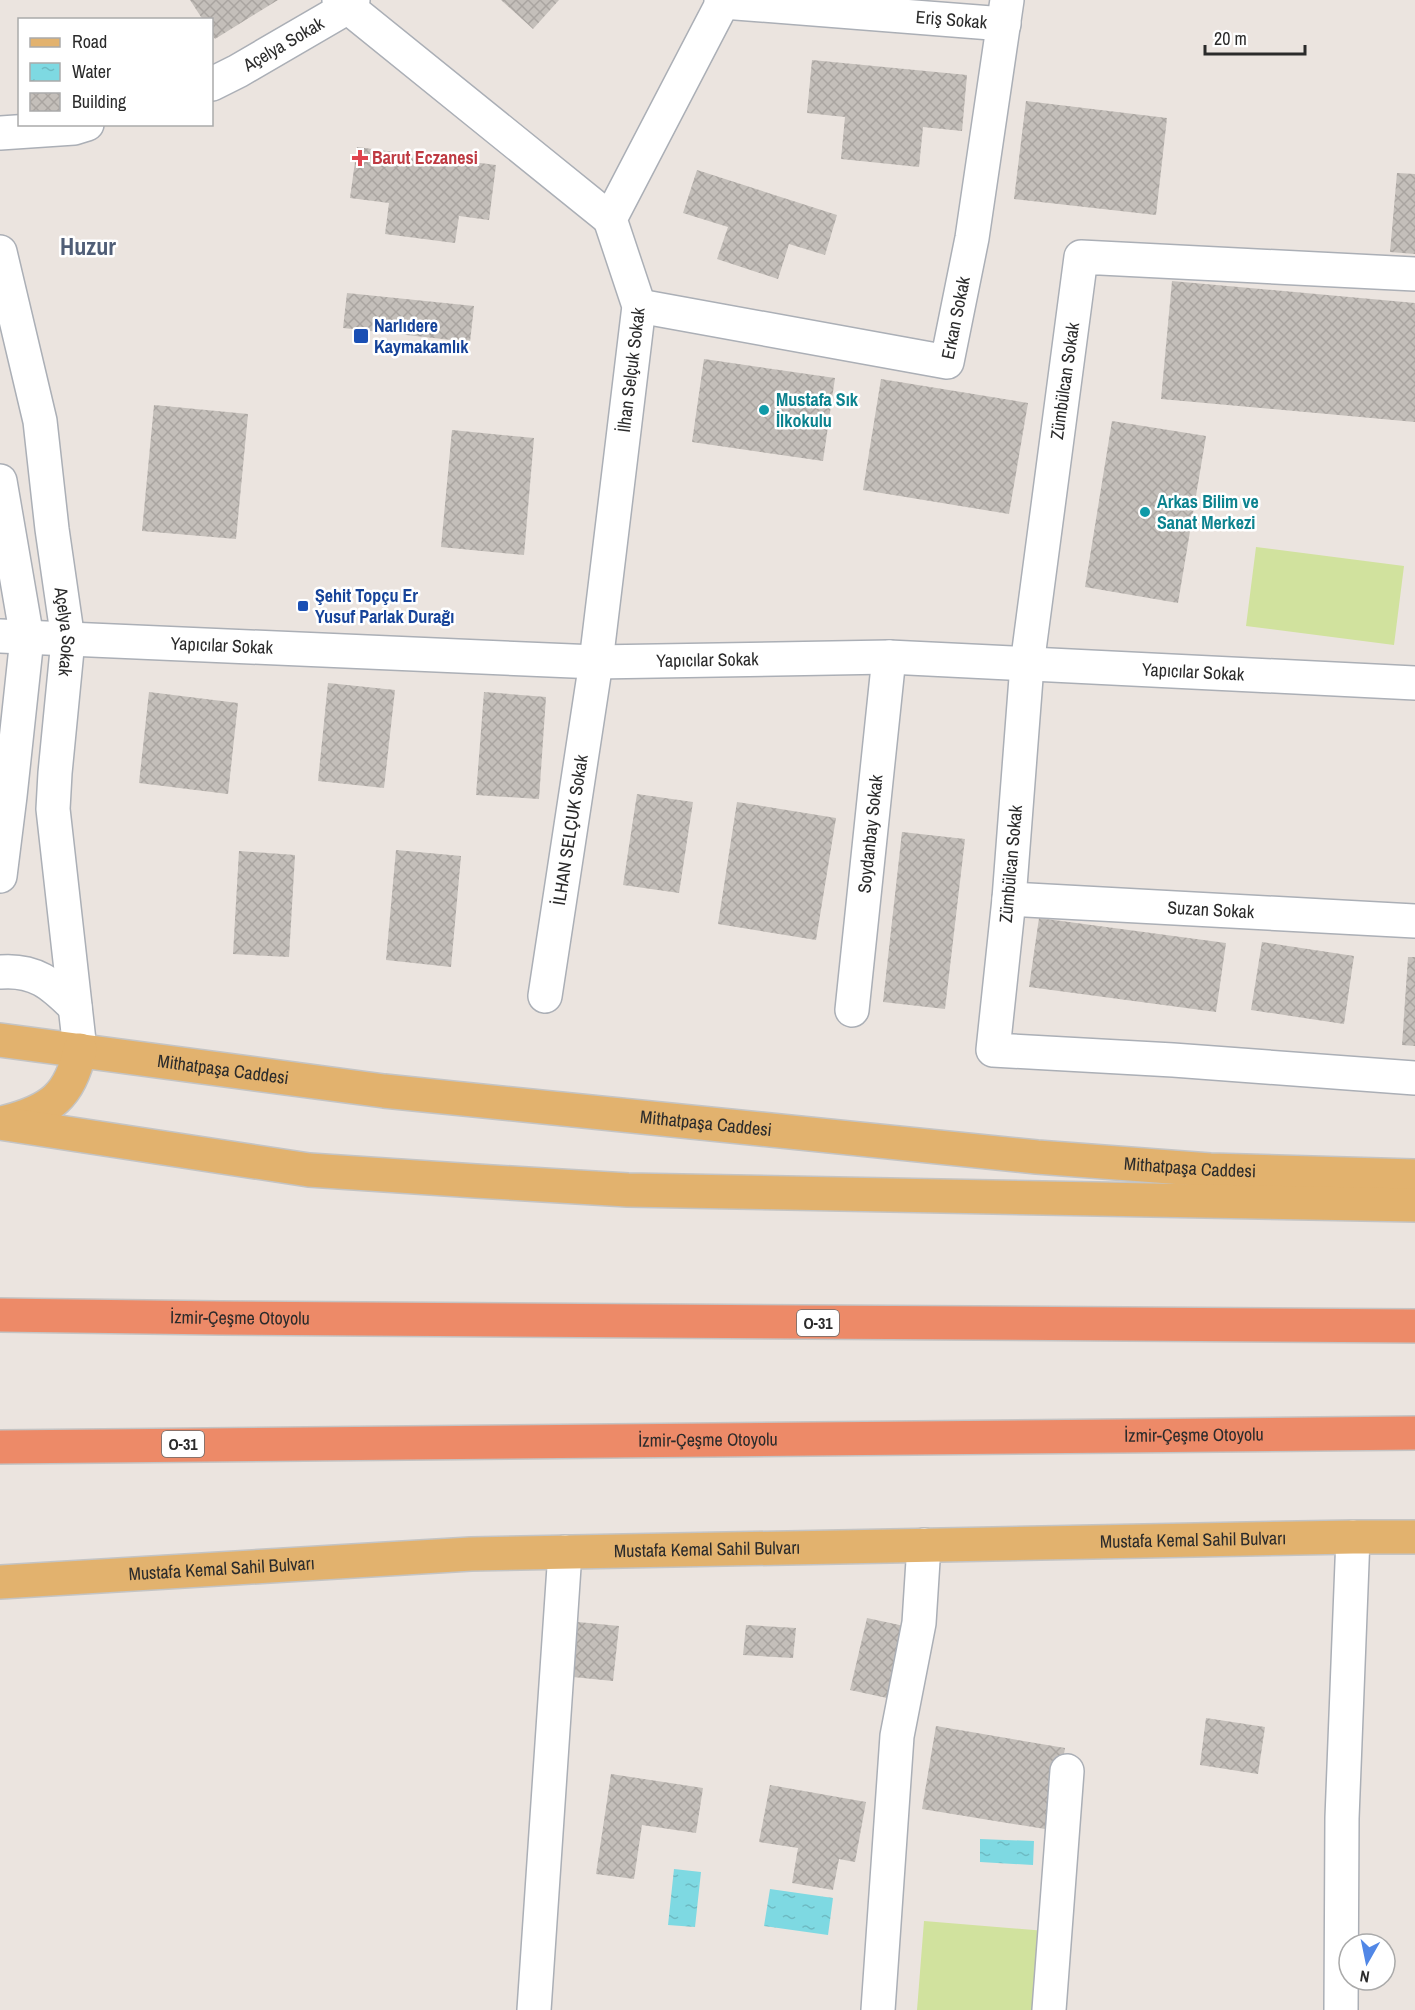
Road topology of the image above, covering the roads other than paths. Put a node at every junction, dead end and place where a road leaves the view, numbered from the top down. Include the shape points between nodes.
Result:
1 (722, 1) edge
2 (347, 2) edge
3 (1005, 12) edge
4 (213, 84) edge
5 (80, 126) edge
6 (0, 133) edge
7 (610, 219) junction
8 (0, 252) edge
9 (1415, 274) edge
10 (639, 306) junction
11 (0, 481) edge
12 (13, 637) edge
13 (68, 640) junction
14 (889, 657) junction
15 (596, 662) junction
16 (1027, 665) junction
17 (1415, 683) edge
18 (0, 876) edge
19 (1008, 899) junction
20 (1415, 921) edge
21 (0, 972) edge
22 (545, 996) dead end
23 (75, 1008) junction
24 (852, 1010) dead end
25 (0, 1040) edge
26 (81, 1050) junction
27 (1415, 1078) edge
28 (2, 1123) edge
29 (1415, 1176) edge
30 (1415, 1205) edge
31 (0, 1315) edge
32 (1415, 1326) edge
33 (1415, 1433) edge
34 (0, 1447) edge
35 (1353, 1537) junction
36 (1415, 1537) edge
37 (924, 1545) junction
38 (565, 1552) junction
39 (0, 1582) edge
40 (1067, 1771) dead end
41 (534, 2010) edge
42 (878, 2010) edge
43 (1049, 2010) edge
44 (1341, 2010) edge

1 - 3 street, Eriş Sokak
1 - 7 street
2 - 4 street, Açelya Sokak
2 - 7 street
3 - 10 street, Erkan Sokak via 972,238 946,362
5 - 6 street
7 - 10 street, İlhan Selçuk Sokak
8 - 13 street, Açelya Sokak via 40,421
9 - 16 street, Zümbülcan Sokak via 1081,257
10 - 15 street, İlhan Selçuk Sokak
11 - 12 street, Açelya Sokak
12 - 13 street, Yapıcılar Sokak
12 - 18 street, Açelya Sokak via 10,796
13 - 15 street, Yapıcılar Sokak
13 - 23 street, Açelya Sokak via 53,809
14 - 15 street, Yapıcılar Sokak
14 - 16 street, Yapıcılar Sokak
14 - 24 street, Soydanbay Sokak
15 - 22 street, İLHAN SELÇUK Sokak
16 - 17 street, Yapıcılar Sokak
16 - 19 street, Zümbülcan Sokak
19 - 20 street, Suzan Sokak
19 - 27 street, Zümbülcan Sokak via 993,1050
21 - 23 street via 13,970 35,975 55,987
23 - 26 street, Açelya Sokak
25 - 26 main road, Mithatpaşa Caddesi
26 - 28 main road via 75,1072 63,1092 28,1116
26 - 29 main road, Mithatpaşa Caddesi via 384,1091 1037,1156 1210,1170
28 - 30 main road, Mithatpaşa Caddesi via 309,1170 476,1181 674,1191
31 - 32 highway, İzmir-Çeşme Otoyolu / O-31
33 - 34 highway, İzmir-Çeşme Otoyolu / O-31
35 - 36 main road, Mustafa Kemal Sahil Bulvarı
35 - 37 main road, Mustafa Kemal Sahil Bulvarı
35 - 44 street via 1342,1818
37 - 38 main road, Mustafa Kemal Sahil Bulvarı
37 - 42 street via 919,1623 897,1736
38 - 39 main road, Mustafa Kemal Sahil Bulvarı
38 - 41 street
40 - 43 street

